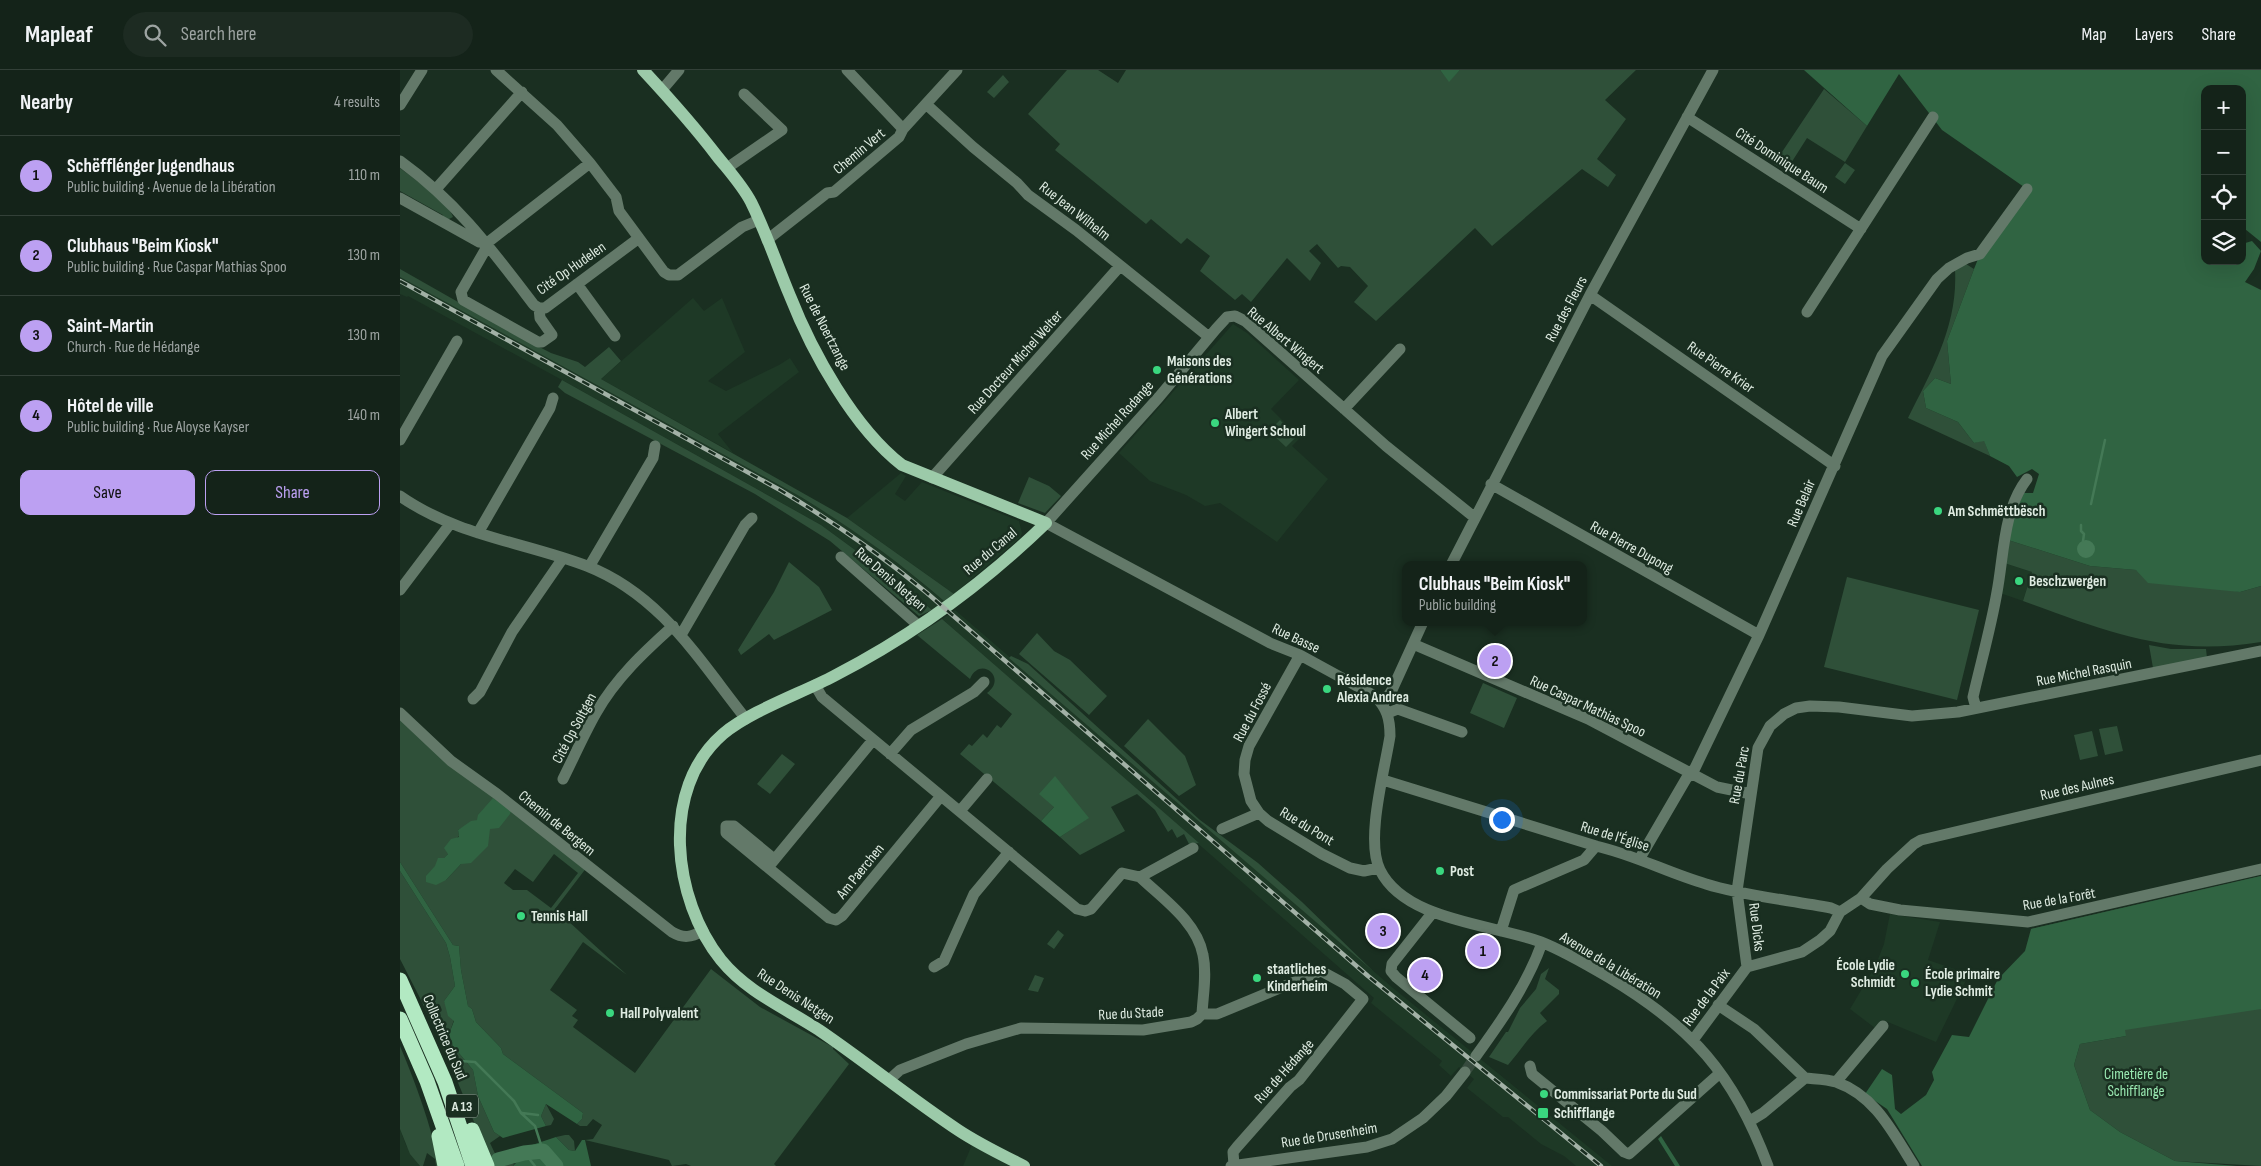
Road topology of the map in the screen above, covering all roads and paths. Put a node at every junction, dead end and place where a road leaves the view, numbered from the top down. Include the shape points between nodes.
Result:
1 (422, 70) edge
2 (496, 70) edge
3 (643, 70) edge
4 (679, 70) edge
5 (846, 70) edge
6 (957, 70) edge
7 (1712, 70) edge
8 (662, 90) junction
9 (522, 92) junction
10 (744, 94) dead end
11 (400, 105) edge
12 (927, 105) junction
13 (1687, 117) junction
14 (1933, 117) dead end
15 (903, 129) junction
16 (400, 161) edge
17 (590, 163) junction
18 (727, 168) junction
19 (436, 189) junction
20 (2028, 189) dead end
21 (400, 198) edge
22 (461, 212) junction
23 (759, 220) junction
24 (451, 226) junction
25 (1861, 229) junction
26 (639, 238) junction
27 (767, 240) junction
28 (488, 244) junction
29 (1120, 266) junction
30 (577, 284) junction
31 (1590, 294) junction
32 (539, 308) junction
33 (1807, 312) dead end
34 (615, 336) dead end
35 (1209, 337) junction
36 (458, 341) dead end
37 (1400, 349) dead end
38 (553, 398) dead end
39 (1344, 409) junction
40 (400, 440) edge
41 (655, 446) dead end
42 (1834, 466) junction
43 (932, 478) junction
44 (2026, 479) dead end
45 (1491, 484) junction
46 (400, 496) edge
47 (1474, 517) junction
48 (752, 518) dead end
49 (1046, 523) junction
50 (450, 524) junction
51 (478, 533) junction
52 (841, 557) dead end
53 (563, 558) junction
54 (1453, 561) edge
55 (589, 567) junction
56 (400, 590) edge
57 (953, 602) joint
58 (919, 626) junction
59 (1421, 626) edge
60 (677, 631) junction
61 (1759, 636) junction
62 (1413, 644) junction
63 (2261, 651) edge
64 (1300, 655) junction
65 (984, 682) dead end
66 (815, 685) junction
67 (473, 699) dead end
68 (1976, 708) junction
69 (1385, 709) junction
70 (400, 713) edge
71 (1912, 716) joint
72 (746, 719) junction
73 (1462, 732) dead end
74 (873, 740) junction
75 (890, 754) junction
76 (2261, 760) edge
77 (1692, 774) junction
78 (563, 779) dead end
79 (987, 780) dead end
80 (1383, 780) junction
81 (1750, 794) junction
82 (941, 796) junction
83 (960, 811) junction
84 (1259, 813) junction
85 (1222, 829) dead end
86 (1596, 846) junction
87 (1193, 848) dead end
88 (1009, 852) junction
89 (1904, 852) joint
90 (1640, 858) junction
91 (1378, 868) junction
92 (2261, 869) edge
93 (1140, 877) junction
94 (1737, 891) junction
95 (1861, 898) junction
96 (1433, 912) junction
97 (1840, 912) junction
98 (703, 931) junction
99 (1501, 931) junction
100 (1542, 943) junction
101 (934, 967) dead end
102 (1747, 967) junction
103 (400, 980) edge
104 (1364, 999) joint
105 (1718, 1005) junction
106 (1202, 1014) junction
107 (400, 1018) edge
108 (1883, 1026) dead end
109 (1470, 1038) dead end
110 (1693, 1040) junction
111 (432, 1048) junction
112 (1476, 1056) tunnel mouth
113 (1530, 1066) dead end
114 (1465, 1072) tunnel mouth
115 (1720, 1073) junction
116 (1805, 1078) junction
117 (889, 1080) junction
118 (427, 1081) junction
119 (1836, 1082) junction
120 (1750, 1121) junction
121 (446, 1166) edge
122 (458, 1166) edge
123 (474, 1166) edge
124 (487, 1166) edge
125 (1024, 1166) edge
126 (1232, 1166) edge
127 (1768, 1166) edge
128 (1914, 1166) edge

1 - 11 street
2 - 9 street
3 - 8 main road, Rue de Noertzange
4 - 8 street
5 - 15 street
6 - 12 street, Chemin Vert
7 - 13 street, Rue des Fleurs
8 - 18 main road, Rue de Noertzange
9 - 17 street
9 - 19 street
10 - 18 street via 782,130
12 - 15 street, Chemin Vert
12 - 29 street, Rue Jean Wilhelm via 1028,195
13 - 25 street, Cité Dominique Baum
13 - 31 street, Rue des Fleurs
14 - 25 street
15 - 27 street, Chemin Vert via 899,137 834,192 827,193
16 - 19 street, Cité Op Hudelen
17 - 26 street via 616,197 618,211
17 - 28 street
18 - 23 main road, Rue de Noertzange via 750,200
19 - 22 street, Cité Op Hudelen
20 - 42 street, Rue Belair via 1980,254 1949,268 1937,279 1898,333 1871,377
21 - 24 street
22 - 24 street
22 - 28 street, Cité Op Hudelen
23 - 26 street via 742,227 678,275 664,272
23 - 27 main road, Rue de Noertzange
24 - 28 street
25 - 33 street
26 - 30 street, Cité Op Hudelen
27 - 43 main road, Rue de Noertzange via 809,337 855,414 889,455
28 - 32 street, Cité Op Hudelen
28 - 32 street via 461,292 463,300 542,342 552,335 540,318
29 - 35 street, Rue Jean Wilhelm
29 - 43 street, Rue Docteur Michel Welter
30 - 32 street, Cité Op Hudelen via 545,308
30 - 34 street
31 - 42 street, Rue Pierre Krier
31 - 45 street, Rue des Fleurs
35 - 39 street, Rue Albert Wingert via 1227,317 1235,316 1245,321
35 - 49 street, Rue Michel Rodange
36 - 40 street
37 - 39 street
38 - 51 street
39 - 47 street, Rue Albert Wingert
41 - 55 street via 653,458
42 - 61 street, Rue Belair
43 - 49 main road, Rue de Noertzange
44 - 68 street via 2017,493 2001,562 1973,697
45 - 47 street, Rue des Fleurs
45 - 61 street, Rue Pierre Dupong
46 - 50 street
47 - 54 street, Rue des Fleurs
48 - 60 street, Cité Op Soltgen via 744,525
49 - 57 main road, Rue du Canal
49 - 64 street, Rue Basse via 1270,643
50 - 51 street
50 - 56 street
51 - 53 street
52 - 58 street, Rue Denis Netgen
53 - 55 street
53 - 67 street via 512,632 480,692
55 - 60 street via 646,601
57 - 58 main road, Rue Denis Netgen
58 - 66 main road, Rue Denis Netgen
59 - 62 street
60 - 72 street
60 - 78 street, Cité Op Soltgen via 636,660 614,686 596,712
61 - 77 street, Rue Belair
62 - 69 street
62 - 77 street, Rue Caspar Mathias Spoo via 1588,719
63 - 68 street, Rue Michel Rasquin
64 - 69 street, Rue Basse via 1375,696
64 - 84 street, Rue du Fossé via 1255,733 1245,760 1246,788
65 - 75 street via 974,692 918,725
66 - 72 main road, Rue Denis Netgen
66 - 74 street via 822,697
68 - 71 street, Rue Michel Rasquin
69 - 73 street via 1398,709
69 - 80 street via 1390,736
70 - 98 street, Chemin de Bergem via 451,761 672,932 681,938
71 - 81 street, Rue du Parc via 1839,707 1796,708 1770,726 1761,739
72 - 98 main road, Rue Denis Netgen via 724,733 705,753 686,795 680,829 681,861 690,902
74 - 75 street
74 - 82 street, Am Paerchen via 771,864 828,918 836,920 842,916
75 - 82 street
76 - 89 street, Rue des Aulnes via 1929,836
77 - 81 street, Rue Caspar Mathias Spoo via 1717,787
77 - 90 street, Rue Belair
79 - 83 street
80 - 86 street, Rue de l'Église
80 - 91 street via 1374,832
81 - 94 street, Rue du Parc
82 - 83 street
83 - 88 street
84 - 85 street, Rue du Pont
84 - 91 street, Rue du Pont via 1322,854 1350,868 1364,871
86 - 90 street, Rue de l'Église
86 - 99 street via 1584,860 1514,890
87 - 93 street
88 - 93 street via 1077,909 1085,911 1098,903 1122,873
88 - 101 street via 974,894 944,961
89 - 95 street, Rue de la Paix
90 - 94 street, Rue de l'Église via 1703,883
91 - 96 street, Avenue de la Libération via 1384,879 1402,895
92 - 95 street, Rue de la Forêt via 2028,922 1900,910 1870,904
93 - 106 street via 1186,920 1198,941 1204,969
94 - 97 street, Rue de l'Église
94 - 102 street, Rue Dicks
95 - 97 street, Rue de la Paix
96 - 99 street, Avenue de la Libération
96 - 109 street via 1392,964 1391,971
97 - 102 street, Rue de la Paix via 1830,931 1802,952
98 - 117 main road, Rue Denis Netgen via 720,959 756,992 818,1030
99 - 100 street, Avenue de la Libération
100 - 110 street, Avenue de la Libération via 1592,967 1641,998
100 - 112 street via 1528,977
102 - 105 street, Rue de la Paix
103 - 111 highway, Collectrice du Sud / A 13
104 - 106 street, Rue du Stade via 1321,970 1217,1014
104 - 126 street, Rue de Hédange via 1299,1080 1237,1147
105 - 110 street, Rue de la Paix
105 - 116 street via 1754,1028
106 - 117 street, Rue du Stade via 1191,1022 1143,1030 1021,1028 908,1066 894,1073
107 - 118 highway, A 13
108 - 119 street
110 - 115 street, Avenue de la Libération
111 - 123 highway, Collectrice du Sud / A 13
111 - 124 highway, A 13 via 451,1080
113 - 115 street via 1532,1074 1629,1154
114 - 126 street, Rue de Drusenheim via 1423,1118 1392,1139 1367,1147
115 - 120 street, Avenue de la Libération
116 - 119 street
116 - 120 street
117 - 125 main road, Rue Denis Netgen via 958,1130
118 - 121 highway, A 13
118 - 122 highway, A 13
119 - 128 street via 1858,1093 1882,1114
120 - 127 street, Avenue de la Libération

